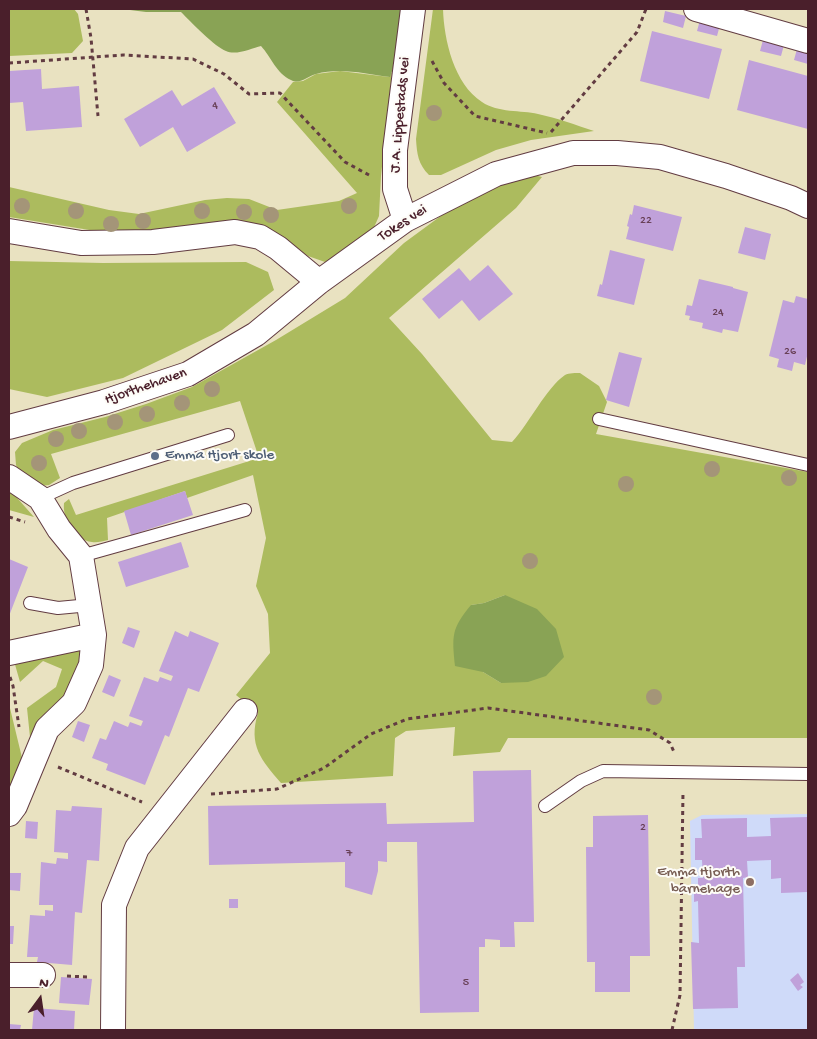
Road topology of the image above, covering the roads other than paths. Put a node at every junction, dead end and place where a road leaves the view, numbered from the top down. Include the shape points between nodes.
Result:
1 (413, 9) edge
2 (696, 9) edge
3 (808, 41) edge
4 (808, 206) edge
5 (405, 220) junction
6 (9, 231) edge
7 (319, 282) junction
8 (599, 418) dead end
9 (9, 427) edge
10 (228, 435) dead end
11 (808, 465) edge
12 (9, 477) edge
13 (40, 498) junction
14 (245, 510) dead end
15 (81, 556) junction
16 (30, 603) dead end
17 (90, 605) junction
18 (94, 635) junction
19 (9, 653) edge
20 (245, 711) dead end
21 (808, 774) edge
22 (545, 806) dead end
23 (9, 814) edge
24 (9, 975) edge
25 (43, 975) road end
26 (113, 1030) edge

1 - 5 street, J.A. Lippestads vei via 395,150 395,189
2 - 3 street
4 - 5 street, Tokes vei via 726,176 660,157 573,153 496,174
5 - 7 street, Tokes vei
6 - 7 street via 81,242 153,242 235,232 260,237
7 - 9 street, Hjorthehaven via 256,334 188,374 104,402
8 - 11 lane
10 - 13 lane via 73,483
12 - 13 street
13 - 15 street
14 - 15 lane
15 - 17 street
16 - 17 lane via 58,608
17 - 18 street
18 - 19 street
18 - 23 street via 91,665 74,703 47,729
20 - 26 street via 137,848 114,905
21 - 22 lane via 603,771 581,781
24 - 25 street

